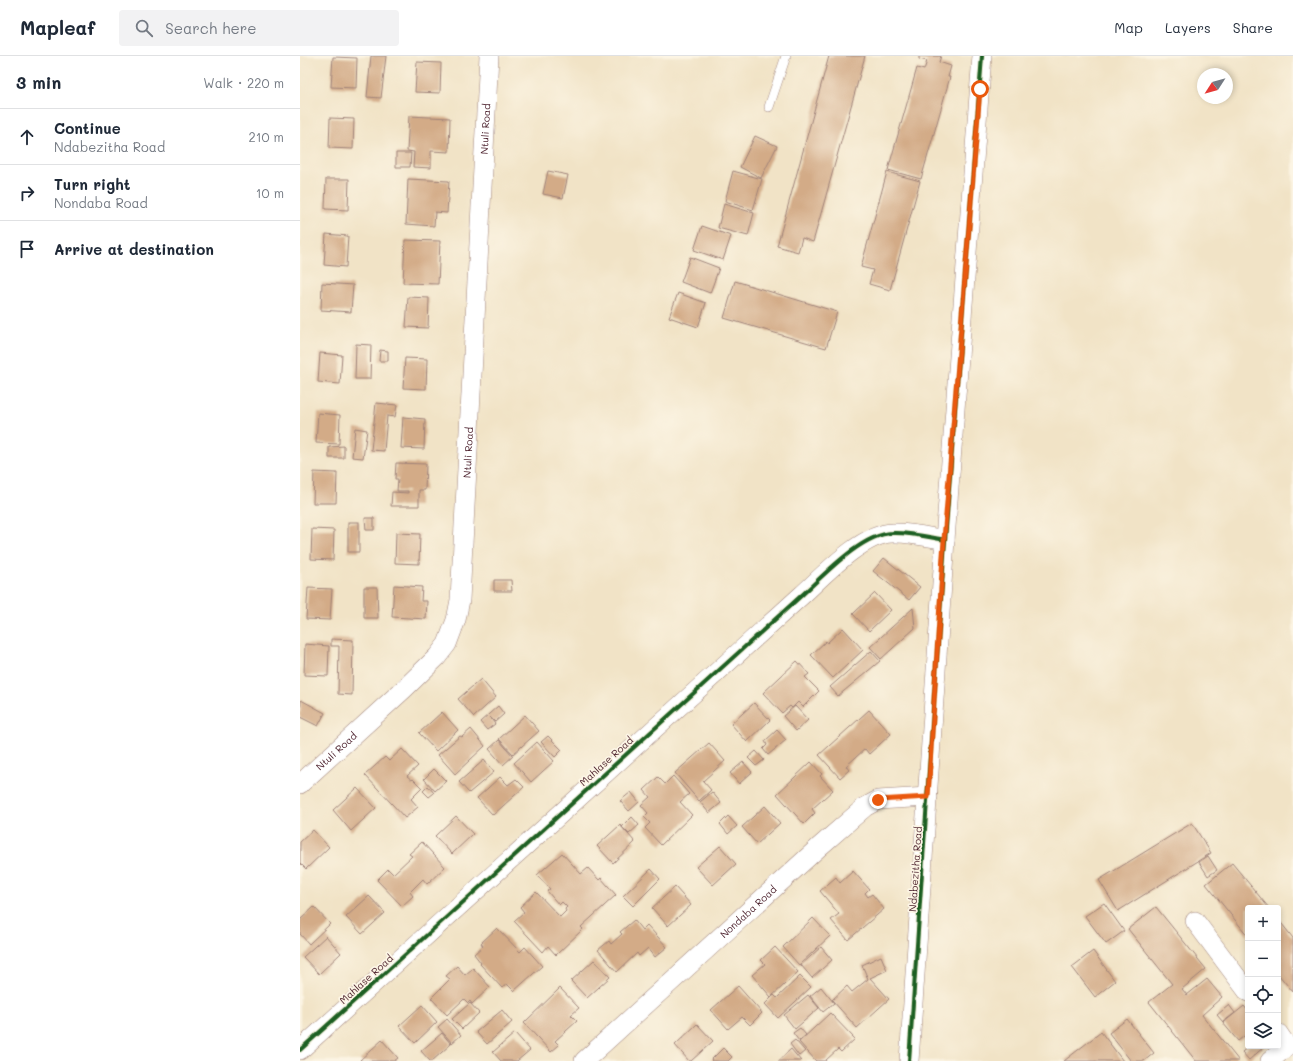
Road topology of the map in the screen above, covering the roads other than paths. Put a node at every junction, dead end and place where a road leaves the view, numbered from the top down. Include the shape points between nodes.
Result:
1 (489, 56) edge
2 (786, 56) edge
3 (982, 56) edge
4 (769, 107) dead end
5 (944, 540) junction
6 (300, 784) edge
7 (928, 797) junction
8 (1195, 921) dead end
9 (1245, 988) edge
10 (1281, 1037) edge
11 (300, 1050) edge
12 (584, 1061) edge
13 (909, 1061) edge
14 (1270, 1061) edge

1 - 6 street, Ntuli Road via 460,600 456,620 447,644 437,657
2 - 4 lane
3 - 5 street, Ndabezitha Road
5 - 7 street, Ndabezitha Road
5 - 11 street, Mahlase Road via 893,533 880,534 863,542 802,594
7 - 12 street, Nondaba Road via 878,800 865,807
7 - 13 street, Ndabezitha Road
8 - 9 street
10 - 14 street via 1288,1046

